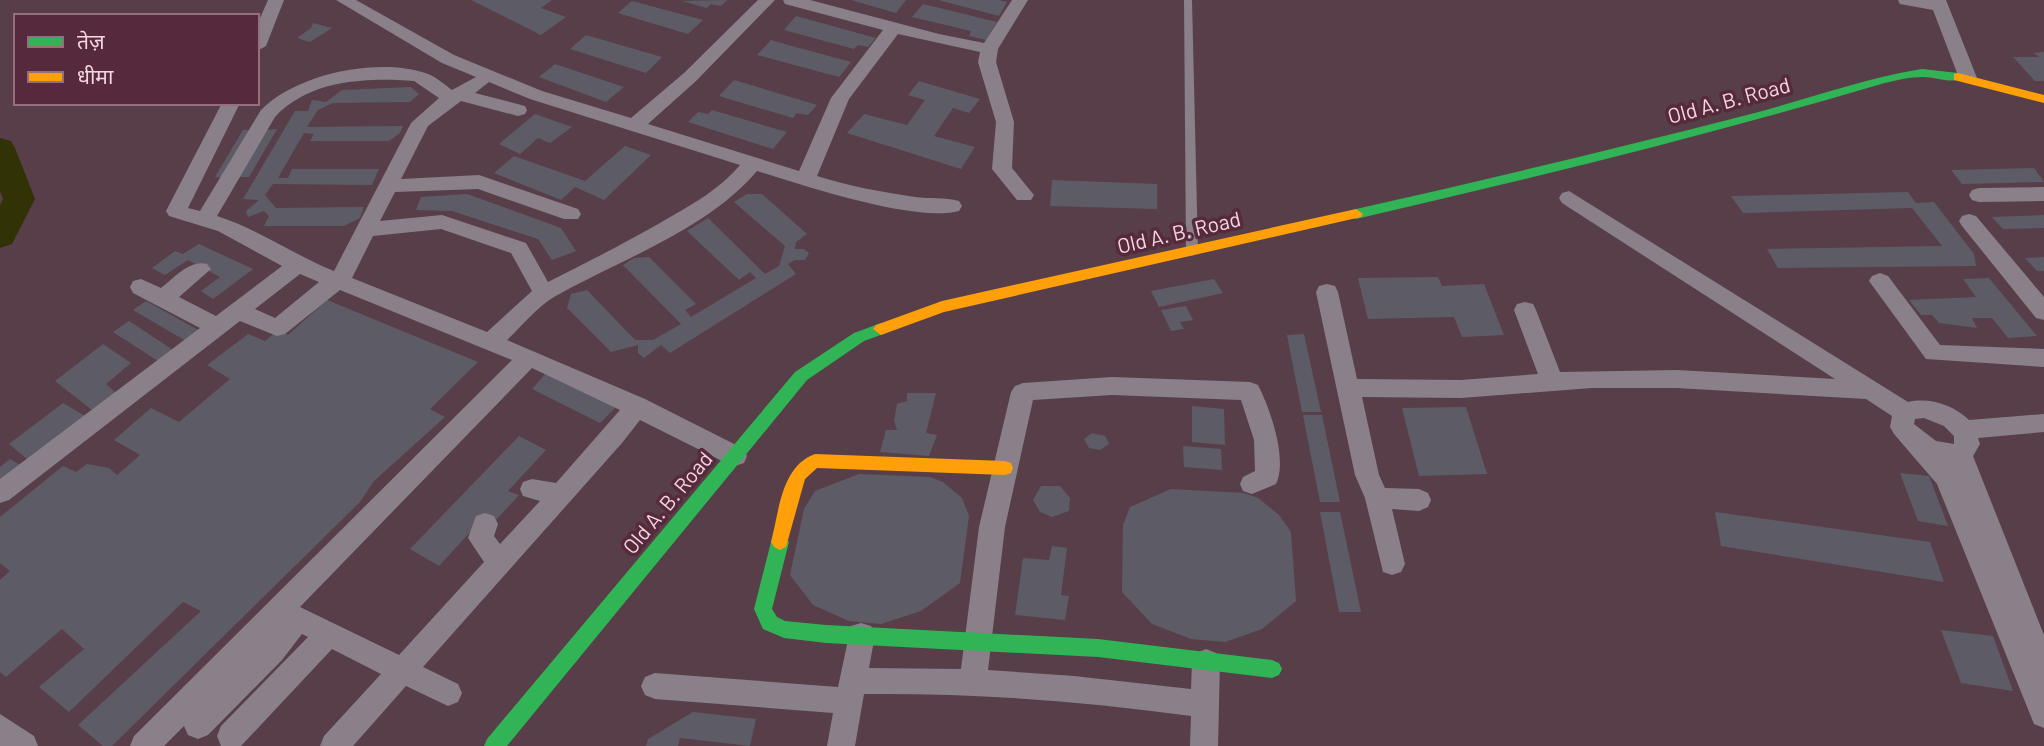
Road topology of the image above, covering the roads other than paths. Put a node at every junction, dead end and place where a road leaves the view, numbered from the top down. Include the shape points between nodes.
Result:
1 (276, 0) edge
2 (344, 0) edge
3 (767, 0) edge
4 (791, 0) edge
5 (1020, 0) edge
6 (1188, 0) edge
7 (1906, 0) edge
8 (1939, 3) edge
9 (894, 27) junction
10 (259, 41) edge
11 (989, 49) junction
12 (1968, 78) junction
13 (481, 81) dead end
14 (457, 97) junction
15 (2044, 99) edge
16 (230, 105) edge
17 (518, 110) dead end
18 (634, 126) junction
19 (752, 164) junction
20 (805, 180) junction
21 (390, 186) junction
22 (2044, 194) edge
23 (1024, 195) dead end
24 (1979, 195) dead end
25 (1569, 198) dead end
26 (952, 206) dead end
27 (571, 214) dead end
28 (206, 218) junction
29 (1969, 221) dead end
30 (368, 229) junction
31 (1192, 252) junction
32 (298, 265) junction
33 (200, 269) dead end
34 (1880, 281) dead end
35 (339, 282) junction
36 (2033, 286) edge
37 (141, 287) dead end
38 (1327, 292) dead end
39 (544, 293) junction
40 (163, 299) junction
41 (1525, 310) dead end
42 (239, 311) junction
43 (2044, 312) edge
44 (218, 327) junction
45 (491, 341) junction
46 (529, 357) junction
47 (2044, 358) edge
48 (1552, 381) junction
49 (1349, 388) junction
50 (1870, 390) junction
51 (637, 406) junction
52 (1905, 412) junction
53 (2044, 423) edge
54 (1963, 442) junction
55 (1918, 444) junction
56 (735, 456) junction
57 (1005, 468) junction
58 (1252, 484) dead end
59 (532, 489) dead end
60 (0, 493) edge
61 (561, 494) junction
62 (1377, 498) junction
63 (1419, 500) dead end
64 (485, 524) dead end
65 (502, 561) junction
66 (1392, 564) dead end
67 (288, 615) junction
68 (328, 635) junction
69 (861, 635) junction
70 (978, 640) junction
71 (1206, 662) junction
72 (2044, 668) edge
73 (1272, 669) dead end
74 (402, 671) junction
75 (972, 683) junction
76 (655, 686) dead end
77 (851, 691) junction
78 (448, 693) dead end
79 (1204, 704) junction
80 (2044, 714) edge
81 (198, 725) dead end
82 (0, 728) edge
83 (231, 736) dead end
84 (24, 746) edge
85 (144, 746) edge
86 (334, 746) edge
87 (494, 746) edge
88 (841, 746) edge
89 (1204, 746) edge

1 - 10 street
2 - 18 street via 487,76
3 - 18 street
4 - 9 street
5 - 11 street
6 - 31 lane
7 - 8 street
8 - 12 street
9 - 11 street
9 - 20 street via 840,98
11 - 23 street via 987,62 1005,122 1002,169
12 - 15 street, Old A. B. Road
12 - 31 street, Old A. B. Road via 1922,73 1883,79 1545,171
13 - 14 street
14 - 17 street
14 - 21 street via 420,123
14 - 28 street via 418,76 338,77 283,99 268,114
16 - 28 street via 176,211
18 - 19 street
19 - 20 street
19 - 39 street via 712,202
20 - 26 street via 918,204
21 - 27 street via 479,181
21 - 30 street
22 - 24 street
25 - 50 street
28 - 32 street
29 - 36 street
30 - 35 street
30 - 39 street via 442,222 519,248
31 - 56 street, Old A. B. Road via 942,307 859,337 801,376
32 - 35 street
32 - 42 street
33 - 40 street
34 - 47 street via 1934,353
35 - 42 street via 277,328
35 - 45 street
36 - 43 street
37 - 40 street
38 - 49 street
39 - 45 street
40 - 44 street
41 - 48 street
42 - 44 street
44 - 60 street
45 - 46 street
46 - 51 street
46 - 67 street
48 - 49 street via 1461,389
48 - 50 street via 1677,379
49 - 62 street via 1367,475
50 - 52 street
51 - 56 street
51 - 61 street
52 - 54 street via 1923,408 1952,418
52 - 55 street via 1902,427
53 - 54 street
54 - 55 street via 1945,455
54 - 72 street via 1981,513
55 - 80 street via 1947,478
56 - 87 street, Old A. B. Road
57 - 58 street via 1023,392 1112,386 1250,391 1266,440 1267,477
57 - 69 street via 815,461 803,468 763,609 770,623 784,629
57 - 70 street via 992,527
59 - 61 street
61 - 65 street
62 - 63 street
62 - 66 street
64 - 65 street via 481,538
65 - 74 street
67 - 68 street
67 - 81 street via 272,651
67 - 85 street
68 - 74 street
68 - 83 street
69 - 70 street
69 - 77 street
70 - 71 street
70 - 75 street
71 - 73 street
71 - 79 street
74 - 78 street
74 - 86 street
75 - 77 street via 914,680
75 - 79 street
76 - 77 street
77 - 88 street
79 - 89 street
82 - 84 street

